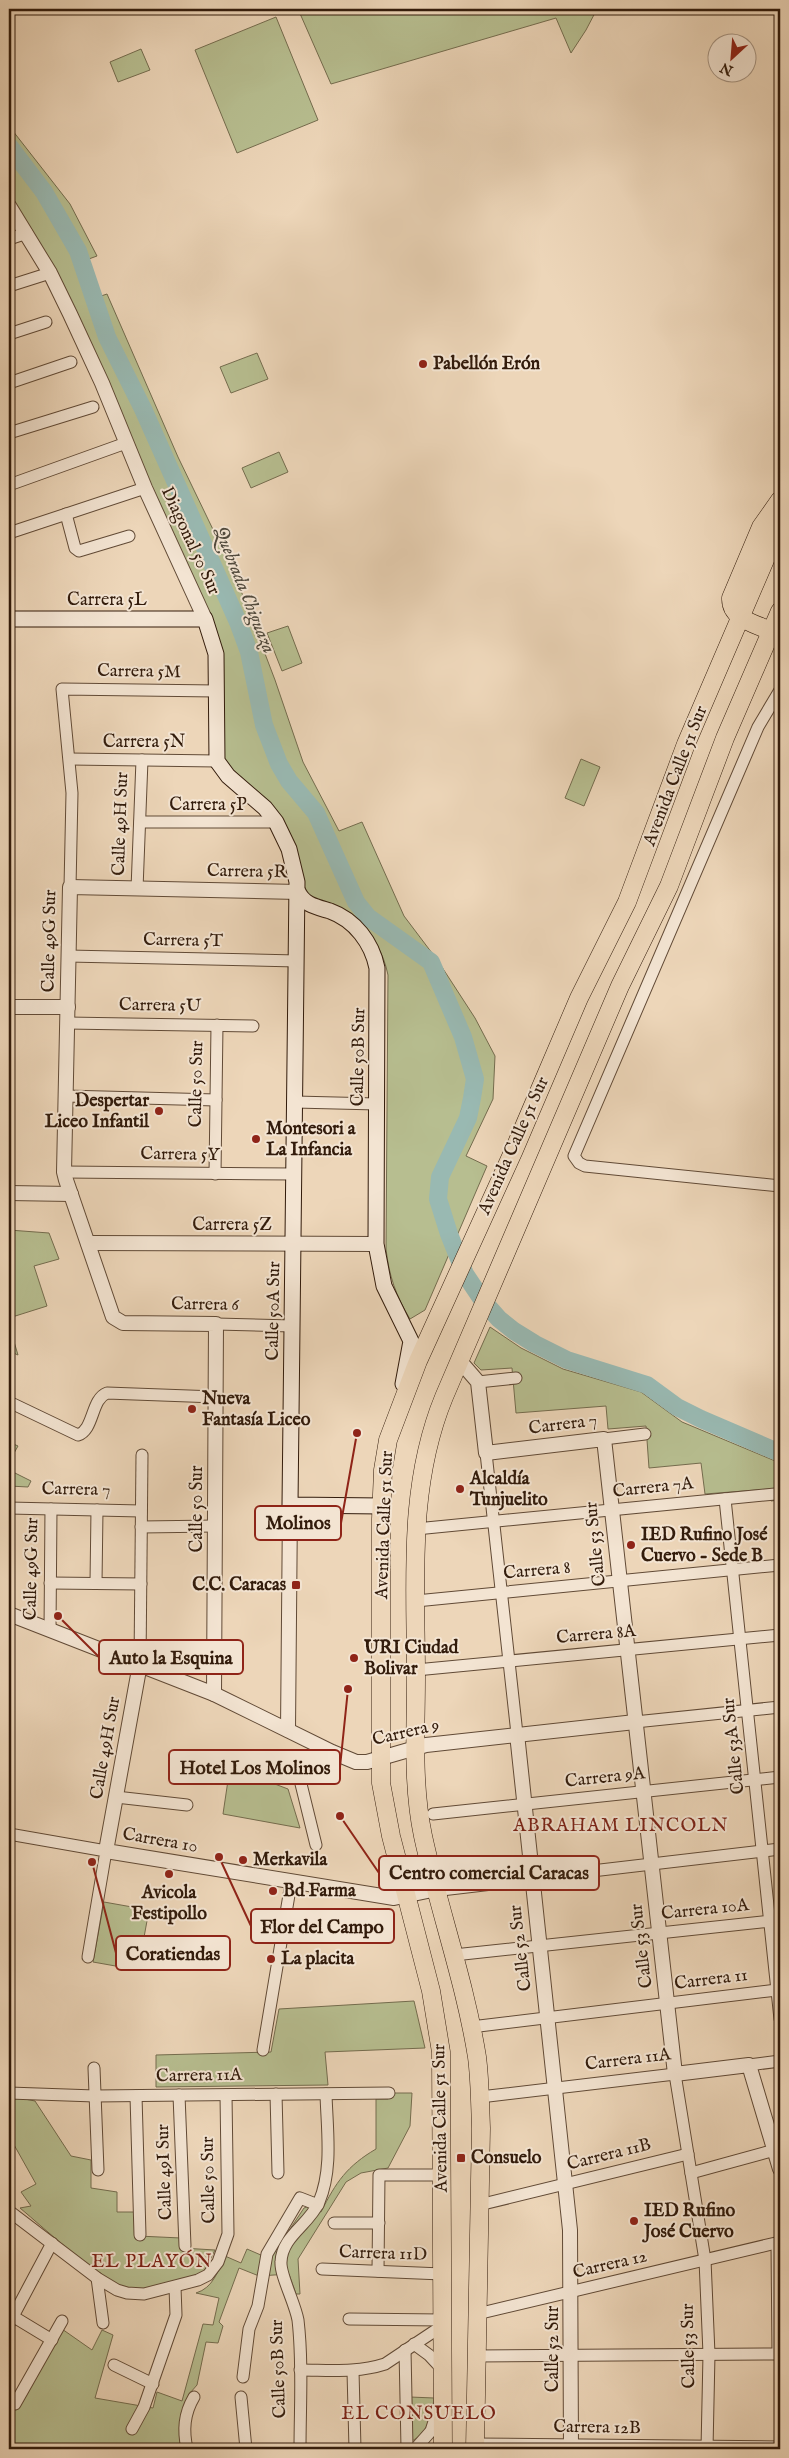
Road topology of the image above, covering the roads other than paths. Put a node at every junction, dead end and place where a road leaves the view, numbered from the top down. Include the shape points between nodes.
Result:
1 (9, 206) edge
2 (27, 233) junction
3 (9, 239) edge
4 (50, 273) junction
5 (9, 286) edge
6 (46, 322) dead end
7 (9, 334) edge
8 (71, 362) dead end
9 (9, 383) edge
10 (93, 407) dead end
11 (9, 433) edge
12 (126, 443) junction
13 (9, 485) edge
14 (145, 488) junction
15 (780, 500) edge
16 (66, 514) junction
17 (780, 525) edge
18 (9, 533) edge
19 (129, 536) dead end
20 (780, 611) edge
21 (741, 617) junction
22 (9, 619) edge
23 (205, 619) junction
24 (772, 631) junction
25 (62, 689) joint
26 (780, 690) edge
27 (216, 691) junction
28 (70, 759) junction
29 (142, 760) junction
30 (217, 761) junction
31 (140, 822) junction
32 (276, 822) junction
33 (70, 888) junction
34 (137, 889) junction
35 (298, 892) junction
36 (68, 956) junction
37 (297, 961) junction
38 (378, 977) joint
39 (9, 1007) edge
40 (68, 1007) junction
41 (67, 1023) junction
42 (217, 1025) junction
43 (252, 1026) dead end
44 (66, 1096) junction
45 (216, 1100) junction
46 (295, 1102) junction
47 (377, 1104) junction
48 (64, 1172) junction
49 (214, 1174) junction
50 (294, 1174) junction
51 (780, 1186) edge
52 (9, 1193) edge
53 (71, 1194) junction
54 (88, 1243) junction
55 (294, 1244) junction
56 (376, 1244) junction
57 (118, 1321) joint
58 (216, 1324) junction
59 (292, 1326) junction
60 (459, 1360) junction
61 (516, 1378) dead end
62 (478, 1382) junction
63 (216, 1396) junction
64 (9, 1402) edge
65 (392, 1428) junction
66 (645, 1434) dead end
67 (604, 1439) junction
68 (486, 1453) junction
69 (142, 1455) dead end
70 (775, 1494) dead end
71 (725, 1498) junction
72 (290, 1504) junction
73 (382, 1506) junction
74 (9, 1508) edge
75 (51, 1509) junction
76 (97, 1510) junction
77 (611, 1510) junction
78 (142, 1511) junction
79 (493, 1522) junction
80 (141, 1526) junction
81 (215, 1526) junction
82 (416, 1529) junction
83 (780, 1565) edge
84 (732, 1570) junction
85 (619, 1581) junction
86 (50, 1583) junction
87 (96, 1583) junction
88 (141, 1584) junction
89 (500, 1592) junction
90 (416, 1601) junction
91 (9, 1614) edge
92 (50, 1630) junction
93 (780, 1635) edge
94 (740, 1639) junction
95 (627, 1650) junction
96 (508, 1661) junction
97 (140, 1664) junction
98 (416, 1670) junction
99 (214, 1694) junction
100 (780, 1707) edge
101 (747, 1711) junction
102 (635, 1722) junction
103 (288, 1730) junction
104 (516, 1734) junction
105 (319, 1746) junction
106 (416, 1747) junction
107 (380, 1757) junction
108 (780, 1777) edge
109 (755, 1780) junction
110 (643, 1792) junction
111 (116, 1797) junction
112 (187, 1805) dead end
113 (524, 1805) junction
114 (433, 1814) dead end
115 (9, 1834) edge
116 (316, 1846) dead end
117 (780, 1849) edge
118 (106, 1851) junction
119 (762, 1851) junction
120 (651, 1864) junction
121 (532, 1878) junction
122 (291, 1883) junction
123 (437, 1889) junction
124 (407, 1897) junction
125 (775, 1920) edge
126 (659, 1933) junction
127 (540, 1946) junction
128 (454, 1955) junction
129 (88, 1957) dead end
130 (777, 1990) junction
131 (667, 2003) junction
132 (548, 2018) junction
133 (780, 2019) edge
134 (471, 2027) junction
135 (264, 2050) dead end
136 (780, 2061) edge
137 (749, 2065) junction
138 (94, 2068) dead end
139 (675, 2074) junction
140 (556, 2088) junction
141 (9, 2093) edge
142 (389, 2093) dead end
143 (276, 2094) junction
144 (326, 2094) junction
145 (179, 2095) junction
146 (226, 2095) junction
147 (95, 2096) junction
148 (136, 2096) junction
149 (480, 2097) junction
150 (775, 2150) junction
151 (688, 2154) junction
152 (780, 2169) edge
153 (98, 2170) dead end
154 (278, 2173) dead end
155 (691, 2174) junction
156 (442, 2176) junction
157 (567, 2183) junction
158 (318, 2205) junction
159 (479, 2205) junction
160 (9, 2212) edge
161 (334, 2223) dead end
162 (379, 2223) junction
163 (140, 2235) dead end
164 (52, 2243) junction
165 (778, 2243) edge
166 (185, 2246) dead end
167 (705, 2260) junction
168 (322, 2269) dead end
169 (378, 2271) junction
170 (442, 2274) junction
171 (97, 2278) junction
172 (175, 2287) junction
173 (572, 2292) junction
174 (477, 2314) junction
175 (10, 2318) edge
176 (349, 2319) dead end
177 (62, 2321) dead end
178 (103, 2323) dead end
179 (442, 2323) junction
180 (52, 2340) junction
181 (410, 2347) junction
182 (709, 2354) junction
183 (779, 2354) edge
184 (572, 2355) junction
185 (476, 2356) junction
186 (114, 2365) dead end
187 (442, 2369) junction
188 (300, 2370) junction
189 (353, 2371) junction
190 (243, 2377) dead end
191 (153, 2384) junction
192 (442, 2390) junction
193 (194, 2397) dead end
194 (241, 2397) dead end
195 (15, 2404) dead end
196 (132, 2429) dead end
197 (474, 2447) edge
198 (571, 2447) edge
199 (780, 2447) edge
200 (707, 2448) edge
201 (187, 2449) edge
202 (246, 2449) edge
203 (300, 2449) edge
204 (354, 2449) edge
205 (411, 2449) edge
206 (443, 2449) edge

1 - 2 street, Diagonal 50 Sur
2 - 3 street
2 - 4 street, Diagonal 50 Sur
4 - 5 street
4 - 12 street, Diagonal 50 Sur via 102,383
6 - 7 street
8 - 9 street
10 - 11 street
12 - 13 street
12 - 14 street, Diagonal 50 Sur
14 - 16 street
14 - 23 street, Diagonal 50 Sur
15 - 21 main road via 761,527 731,598 733,610
16 - 18 street
16 - 19 street via 75,548 79,551
17 - 21 main road, Avenida Calle 51 Sur
20 - 24 main road, Avenida Calle 51 Sur
21 - 24 main road
21 - 65 main road, Avenida Calle 51 Sur via 686,744 627,902 582,991 418,1361
22 - 23 main road, Carrera 5L
23 - 27 main road, Diagonal 50 Sur via 216,654
24 - 60 main road, Avenida Calle 51 Sur via 722,746 669,886 620,986
25 - 27 street, Carrera 5M
25 - 28 street, Calle 49G Sur
26 - 51 street via 758,727 574,1156 585,1166
27 - 30 main road, Diagonal 50 Sur
28 - 29 street, Carrera 5N
28 - 33 street, Calle 49G Sur
29 - 30 street, Carrera 5N
29 - 31 street, Calle 49H Sur
30 - 32 main road via 228,776 266,808
31 - 32 street, Carrera 5P
31 - 34 street, Calle 49H Sur
32 - 35 main road via 292,858
33 - 34 street, Carrera 5R
33 - 36 street, Calle 49G Sur
34 - 35 street, Carrera 5R
35 - 37 main road, Calle 50A Sur
35 - 38 main road, Carrera 5R via 307,902 339,915 356,928 371,948
36 - 37 street, Carrera 5T
36 - 40 street, Calle 49G Sur
37 - 46 main road, Calle 50A Sur
38 - 47 main road, Calle 50B Sur
39 - 40 street
40 - 41 street, Calle 49G Sur
41 - 42 street, Carrera 5U
41 - 44 street, Calle 49G Sur
42 - 43 street, Carrera 5U
42 - 45 street, Calle 50 Sur
44 - 45 street
44 - 48 street, Calle 49G Sur
45 - 49 street, Calle 50 Sur
46 - 47 street
46 - 50 main road, Calle 50A Sur
47 - 56 main road, Calle 50B Sur
48 - 49 street, Carrera 5Y
48 - 53 street, Calle 49G Sur
49 - 50 street, Carrera 5Y
50 - 55 main road, Calle 50A Sur
52 - 53 street
53 - 54 street, Calle 49G Sur
54 - 55 street, Carrera 5Z
54 - 57 street, Calle 49G Sur via 113,1317
55 - 56 street, Carrera 5Z
55 - 59 main road, Calle 50A Sur
56 - 65 main road, Calle 50B Sur via 384,1286 412,1344
57 - 58 street, Carrera 6
58 - 59 street, Carrera 6
58 - 63 street, Calle 50 Sur
59 - 72 main road, Calle 50A Sur
60 - 62 street
60 - 82 main road, Avenida Calle 51 Sur via 424,1456
61 - 62 street
62 - 68 street, Calle 52 Sur
63 - 64 street via 110,1392 103,1394 81,1434
63 - 81 street, Calle 50 Sur
65 - 73 main road, Avenida Calle 51 Sur via 385,1455
66 - 67 street, Carrera 7
67 - 68 street, Carrera 7
67 - 77 street, Calle 53 Sur
68 - 79 street, Calle 52 Sur
69 - 78 street, Calle 49H Sur
70 - 71 street, Carrera 7A
71 - 77 street, Carrera 7A
71 - 84 street, Calle 53A Sur
72 - 73 main road
72 - 103 street, Calle 50A Sur
73 - 107 main road, Avenida Calle 51 Sur
74 - 75 street, Carrera 7
75 - 76 street, Carrera 7
75 - 86 street, Calle 49G Sur
76 - 78 street, Carrera 7
76 - 87 street
77 - 79 street, Carrera 7A
77 - 85 street, Calle 53 Sur
78 - 80 street, Calle 49H Sur
79 - 82 street, Carrera 7A
79 - 89 street, Calle 52 Sur
80 - 81 street
80 - 88 street, Calle 49H Sur
81 - 99 street, Calle 50 Sur
82 - 90 main road, Avenida Calle 51 Sur
83 - 84 street, Carrera 8
84 - 85 street, Carrera 8
84 - 94 street, Calle 53A Sur
85 - 89 street, Carrera 8
85 - 95 street, Calle 53 Sur
86 - 87 street
86 - 92 street, Calle 49G Sur
87 - 88 street
88 - 97 street, Calle 49H Sur
89 - 90 street, Carrera 8
89 - 96 street, Calle 52 Sur
90 - 98 main road, Avenida Calle 51 Sur
91 - 92 street, Carrera 9
92 - 97 street, Carrera 9
93 - 94 street, Carrera 8A
94 - 95 street, Carrera 8A
94 - 101 street, Calle 53A Sur
95 - 96 street, Carrera 8A
95 - 102 street, Calle 53 Sur
96 - 98 street, Carrera 8A
96 - 104 street, Calle 52 Sur
97 - 99 street, Carrera 9
97 - 111 street, Calle 49H Sur
98 - 106 main road, Avenida Calle 51 Sur
99 - 103 street, Carrera 9
100 - 101 street, Carrera 9
101 - 102 street, Carrera 9
101 - 109 street, Calle 53A Sur
102 - 104 street, Carrera 9
102 - 110 street, Calle 53 Sur
103 - 105 street, Carrera 9
104 - 106 street, Carrera 9
104 - 113 street, Calle 52 Sur
105 - 107 street, Carrera 9 via 356,1762
105 - 116 street via 301,1784
106 - 107 street, Carrera 9
106 - 123 main road, Avenida Calle 51 Sur via 417,1804
107 - 124 main road, Avenida Calle 51 Sur via 382,1797
108 - 109 street, Carrera 9A
109 - 110 street, Carrera 9A
109 - 119 street, Calle 53A Sur
110 - 113 street, Carrera 9A
110 - 120 street, Calle 53 Sur
111 - 112 street
111 - 118 street, Calle 49H Sur
113 - 114 street, Carrera 9A
113 - 121 street, Calle 52 Sur
115 - 118 street, Carrera 10
117 - 119 street, Carrera 10
118 - 122 street, Carrera 10
118 - 129 street, Calle 49H Sur
119 - 120 street, Carrera 10
119 - 125 street, Calle 53A Sur
120 - 121 street, Carrera 10
120 - 126 street, Calle 53 Sur
121 - 123 street, Carrera 10
121 - 127 street, Calle 52 Sur
122 - 124 street, Carrera 10 via 394,1898
122 - 135 street
123 - 124 street, Carrera 10
123 - 128 main road, Avenida Calle 51 Sur
124 - 156 main road, Avenida Calle 51 Sur via 440,2037
125 - 126 street, Carrera 10A
125 - 130 street, Calle 53A Sur
126 - 127 street, Carrera 10A
126 - 131 street, Calle 53 Sur
127 - 128 street, Carrera 10A
127 - 132 street, Calle 52 Sur
128 - 134 main road, Avenida Calle 51 Sur
130 - 131 street, Carrera 11
130 - 133 street, Calle 53A Sur
131 - 132 street, Carrera 11
131 - 139 street, Calle 53 Sur
132 - 134 street, Carrera 11
132 - 140 street, Calle 52 Sur
134 - 149 main road, Avenida Calle 51 Sur
136 - 137 street, Carrera 11A
137 - 139 street, Carrera 11A
137 - 150 street
138 - 147 street
139 - 140 street, Carrera 11A
139 - 151 street, Calle 53 Sur
140 - 149 street, Carrera 11A
140 - 157 street, Calle 52 Sur
141 - 147 street, Carrera 11A
142 - 144 street, Carrera 11A
143 - 144 street, Carrera 11A
143 - 146 street, Carrera 11A
143 - 154 street
144 - 158 street, Calle 50B Sur via 327,2176
145 - 146 street, Carrera 11A
145 - 148 street, Carrera 11A
145 - 166 street, Calle 49I Sur
146 - 172 street, Calle 50 Sur via 228,2234 218,2262 208,2275
147 - 148 street, Carrera 11A
147 - 153 street
148 - 163 street
149 - 159 main road, Avenida Calle 51 Sur
150 - 152 street
150 - 155 street
151 - 155 street, Calle 53 Sur
151 - 157 street, Carrera 11B
155 - 167 street, Calle 53 Sur
156 - 162 street via 379,2175
156 - 170 main road, Avenida Calle 51 Sur
157 - 159 street, Carrera 11B
157 - 173 street, Calle 52 Sur
158 - 188 street, Calle 50B Sur via 289,2240 281,2261 296,2306
158 - 190 street via 300,2198 267,2254 258,2306 249,2329
159 - 174 main road, Avenida Calle 51 Sur
160 - 164 street
161 - 162 street
162 - 169 street
164 - 171 street
164 - 175 street
165 - 167 street, Carrera 12
165 - 183 street
167 - 173 street, Carrera 12
167 - 182 street, Calle 53 Sur
168 - 169 street, Carrera 11D
169 - 170 street, Carrera 11D
170 - 179 main road, Avenida Calle 51 Sur
171 - 172 street via 117,2290 136,2294
171 - 178 street
172 - 191 street via 176,2315
173 - 174 street, Carrera 12
173 - 184 street, Calle 52 Sur
174 - 185 main road, Avenida Calle 51 Sur
175 - 180 street
176 - 179 street
177 - 180 street
179 - 181 street
179 - 187 main road, Avenida Calle 51 Sur
180 - 195 street
181 - 187 street via 429,2355
181 - 189 street via 385,2364
181 - 205 street
182 - 183 street
182 - 184 street
182 - 200 street, Calle 53 Sur
184 - 185 street
184 - 198 street, Calle 52 Sur
185 - 197 main road, Avenida Calle 51 Sur
186 - 191 street
187 - 192 main road, Avenida Calle 51 Sur
188 - 189 street
188 - 203 street, Calle 50B Sur
189 - 204 street
191 - 196 street
192 - 205 street via 431,2431
192 - 206 main road, Avenida Calle 51 Sur
193 - 201 street via 185,2418
194 - 202 street
197 - 198 street, Carrera 12B
198 - 200 street, Carrera 12B
199 - 200 street, Carrera 12B

